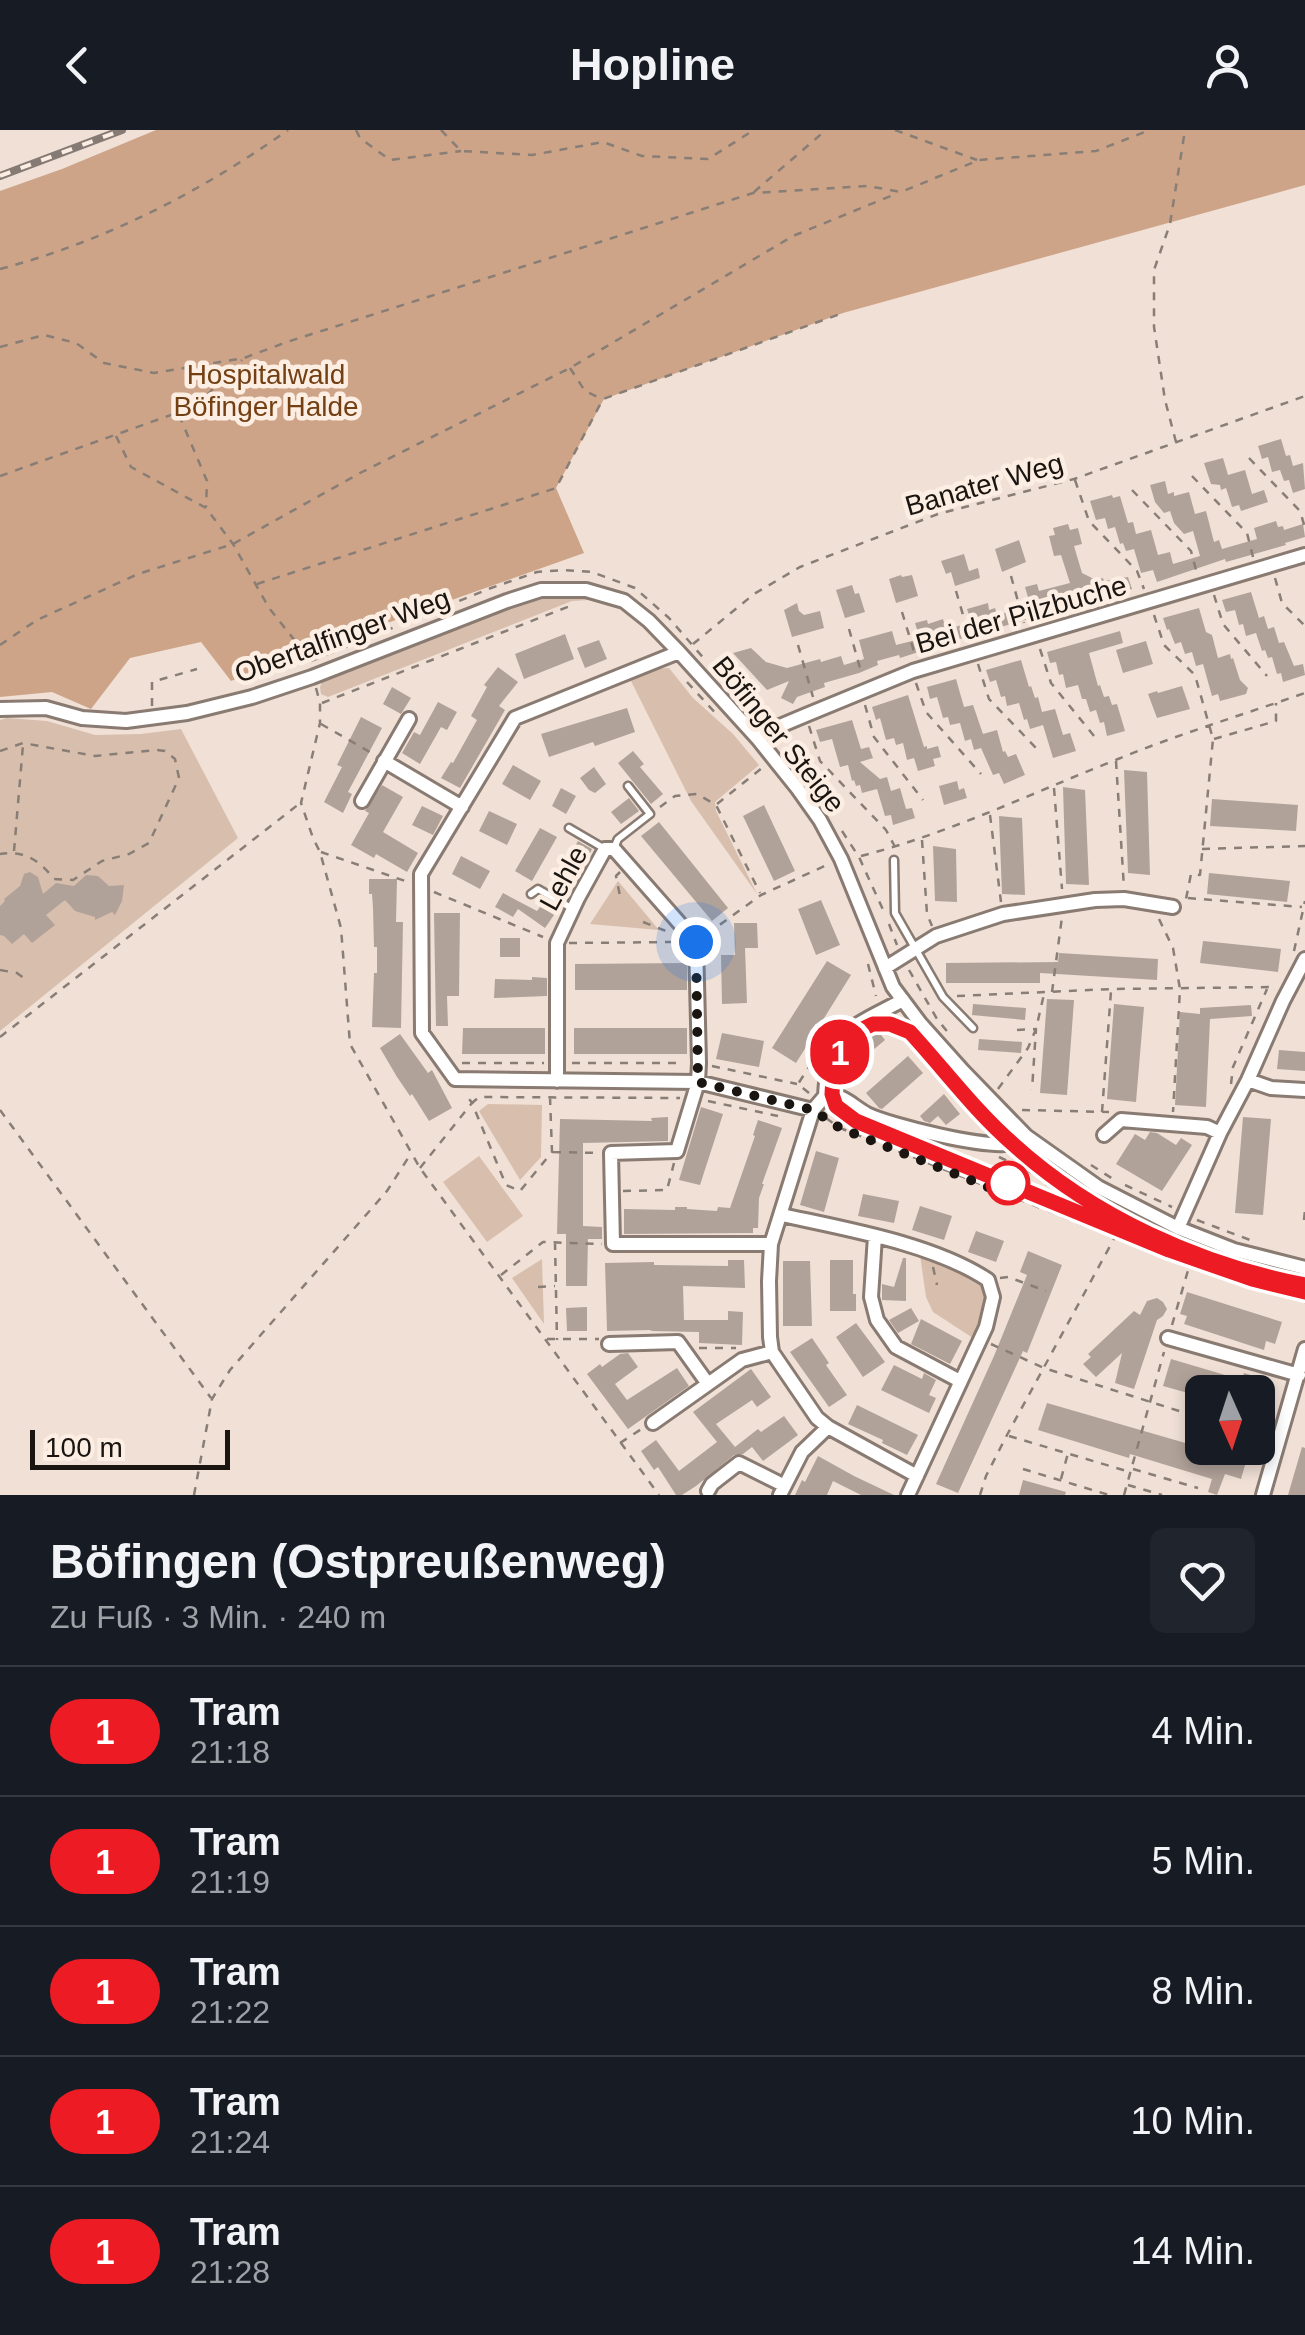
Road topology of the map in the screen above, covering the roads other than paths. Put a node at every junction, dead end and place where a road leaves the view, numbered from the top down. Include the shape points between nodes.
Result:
1 (1305, 555) edge
2 (680, 652) junction
3 (0, 709) edge
4 (409, 719) dead end
5 (758, 739) junction
6 (384, 761) junction
7 (628, 786) dead end
8 (362, 801) dead end
9 (462, 806) junction
10 (568, 828) dead end
11 (609, 849) junction
12 (894, 860) dead end
13 (531, 894) dead end
14 (1173, 907) dead end
15 (573, 908) junction
16 (915, 947) junction
17 (1302, 965) edge
18 (885, 968) junction
19 (903, 1000) junction
20 (973, 1028) dead end
21 (557, 1080) junction
22 (1248, 1080) junction
23 (698, 1082) junction
24 (1305, 1090) edge
25 (825, 1096) junction
26 (811, 1116) junction
27 (1220, 1133) junction
28 (1104, 1135) dead end
29 (1026, 1136) junction
30 (782, 1215) junction
31 (1178, 1228) junction
32 (874, 1236) junction
33 (772, 1244) junction
34 (1305, 1268) edge
35 (1168, 1338) road end
36 (610, 1344) road end
37 (1305, 1349) edge
38 (765, 1354) junction
39 (1299, 1375) junction
40 (960, 1381) junction
41 (708, 1384) junction
42 (653, 1423) road end
43 (828, 1427) junction
44 (917, 1476) junction
45 (781, 1490) edge
46 (708, 1491) dead end
47 (908, 1495) edge
48 (1263, 1495) edge

1 - 5 street, Bei der Pilzbuche via 916,670
2 - 3 street, Obertalfinger Weg via 624,601 586,590 541,590 312,677 204,709 126,721 46,708
2 - 5 street, Böfinger Steige
2 - 9 street via 515,718
4 - 6 street
5 - 18 street, Böfinger Steige via 820,820
6 - 8 street
6 - 9 street
7 - 11 lane via 650,814
9 - 21 street via 422,874 422,1032 455,1079
10 - 11 lane
11 - 15 street, Lehle
11 - 23 street, Lehle via 696,942
12 - 16 lane via 895,913
13 - 15 lane via 538,889
14 - 16 street via 1124,899 1064,904 1003,914
15 - 21 street, Lehle via 557,943
16 - 18 street
16 - 20 lane via 943,997
17 - 22 street
18 - 19 street, Böfinger Steige
19 - 25 street via 853,1025 830,1055
19 - 29 street, Böfinger Steige
21 - 23 street
22 - 24 street
22 - 27 street
23 - 26 street
23 - 33 street via 677,1152 611,1153 613,1244
25 - 26 street
25 - 29 street via 841,1097 886,1122 981,1143 1012,1144
26 - 30 street
27 - 28 street via 1121,1120
27 - 31 street
29 - 31 street, Böfinger Steige via 1098,1187
30 - 32 street
30 - 33 street
31 - 34 street, Böfinger Steige
32 - 40 street via 871,1297 877,1320 896,1347
32 - 40 street via 966,1264 988,1280 993,1297 986,1327
33 - 38 street
35 - 39 street
36 - 41 street via 678,1342
37 - 39 street
38 - 41 street via 742,1360
38 - 43 street
39 - 48 street
40 - 44 street
41 - 42 street
43 - 44 street
43 - 45 street via 802,1452
44 - 47 street
45 - 46 street via 739,1463

